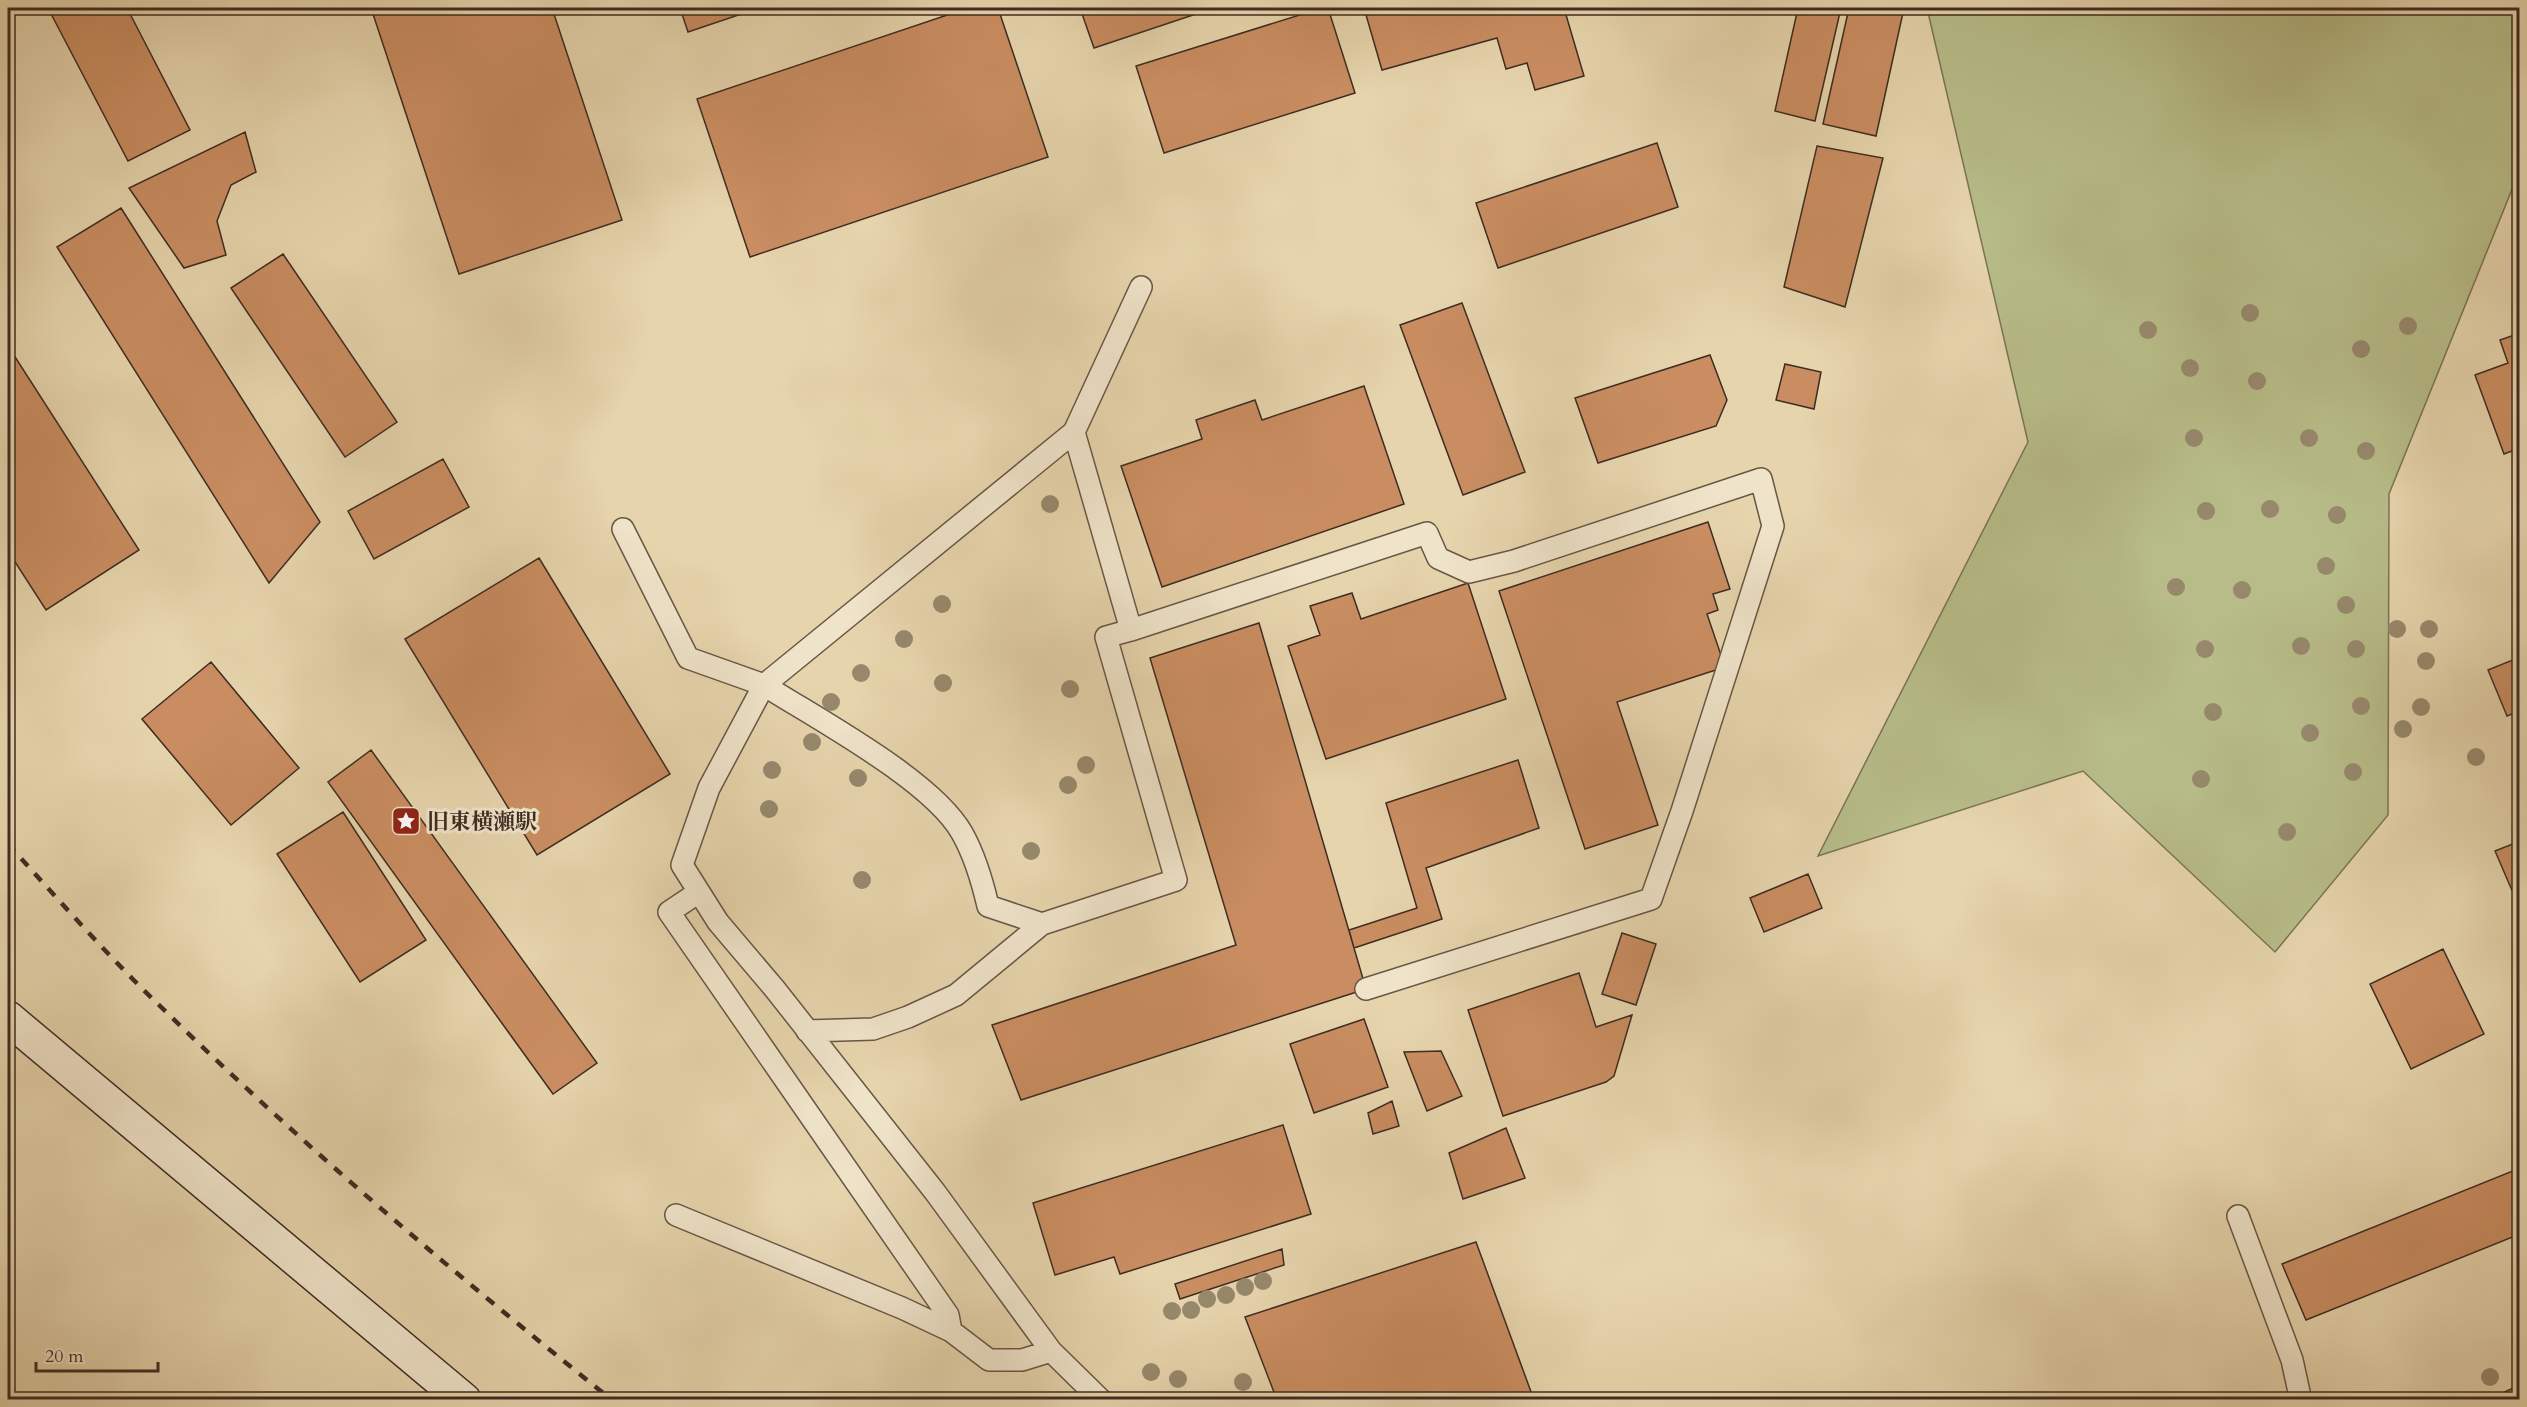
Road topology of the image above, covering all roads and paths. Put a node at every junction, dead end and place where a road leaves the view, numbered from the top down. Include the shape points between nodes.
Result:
1 (1141, 287) dead end
2 (1074, 432) junction
3 (623, 529) dead end
4 (1131, 630) junction
5 (764, 686) junction
6 (699, 892) junction
7 (1042, 924) junction
8 (1366, 989) dead end
9 (8, 1018) edge
10 (807, 1031) junction
11 (676, 1215) dead end
12 (2238, 1216) dead end
13 (951, 1331) junction
14 (1051, 1351) junction
15 (464, 1400) edge
16 (1101, 1400) edge
17 (2298, 1400) edge

1 - 2 lane
2 - 4 lane
2 - 5 lane
3 - 5 lane via 688,658
4 - 7 lane via 1106,637 1176,880
4 - 8 lane via 1427,533 1438,558 1469,572 1536,554 1761,479 1773,526 1651,899
5 - 6 lane via 709,788 682,865
5 - 7 lane via 878,757 928,794 961,831 981,875 988,906
6 - 10 lane via 718,922
6 - 13 lane via 669,912 948,1315
7 - 10 lane via 956,995 909,1017 873,1029
9 - 15 street
10 - 14 lane via 935,1192
11 - 13 lane
12 - 17 lane via 2292,1360
13 - 14 lane via 989,1360 1022,1360
14 - 16 lane

